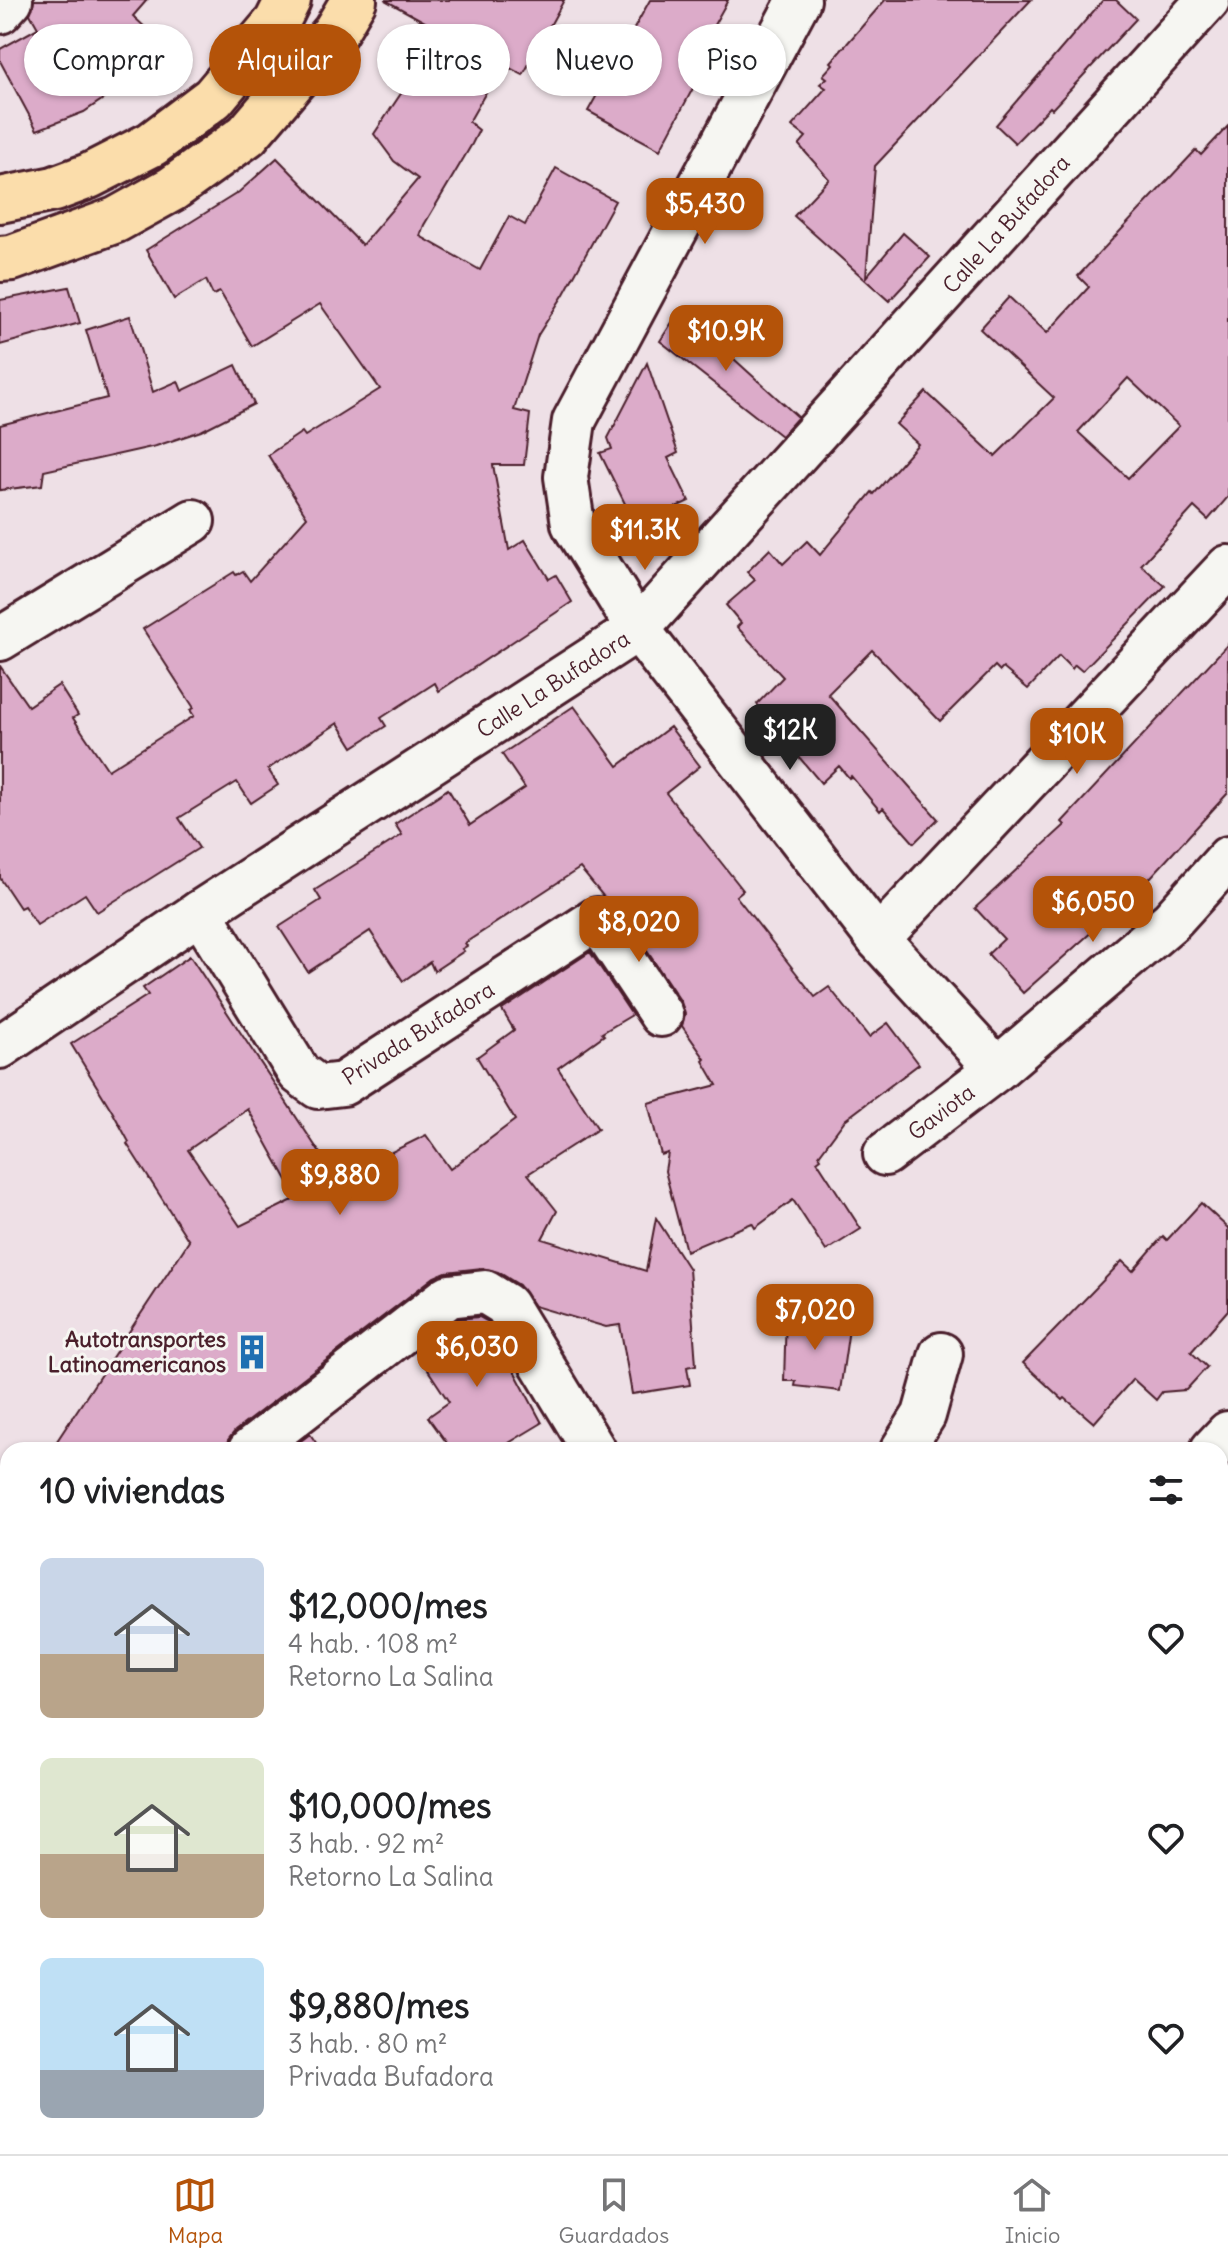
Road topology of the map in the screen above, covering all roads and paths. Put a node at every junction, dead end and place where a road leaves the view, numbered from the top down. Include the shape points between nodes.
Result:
1 (11, 0) edge
2 (288, 0) edge
3 (354, 0) edge
4 (799, 0) edge
5 (1208, 0) edge
6 (0, 12) edge
7 (0, 200) edge
8 (0, 259) edge
9 (193, 521) dead end
10 (1228, 567) edge
11 (638, 629) junction
12 (0, 639) edge
13 (1228, 858) edge
14 (200, 912) junction
15 (878, 939) junction
16 (661, 1015) dead end
17 (0, 1047) edge
18 (997, 1069) junction
19 (885, 1154) dead end
20 (941, 1354) dead end
21 (260, 1442) edge
22 (589, 1442) edge
23 (907, 1442) edge

1 - 6 street
2 - 7 main road via 277,22 213,98 152,144 54,189
3 - 8 main road via 335,32 247,135 172,189 116,220
4 - 11 street via 574,421 566,477 573,524
5 - 11 street, Calle La Bufadora
9 - 12 street
10 - 15 street
11 - 14 street, Calle La Bufadora
11 - 15 street
13 - 18 street, Gaviota via 1171,921
14 - 16 street, Privada Bufadora via 299,1073 318,1087 343,1084 597,919
14 - 17 street, Calle La Bufadora
15 - 18 street
18 - 19 street, Gaviota
20 - 23 street via 924,1415
21 - 22 street via 449,1296 485,1292 506,1305

